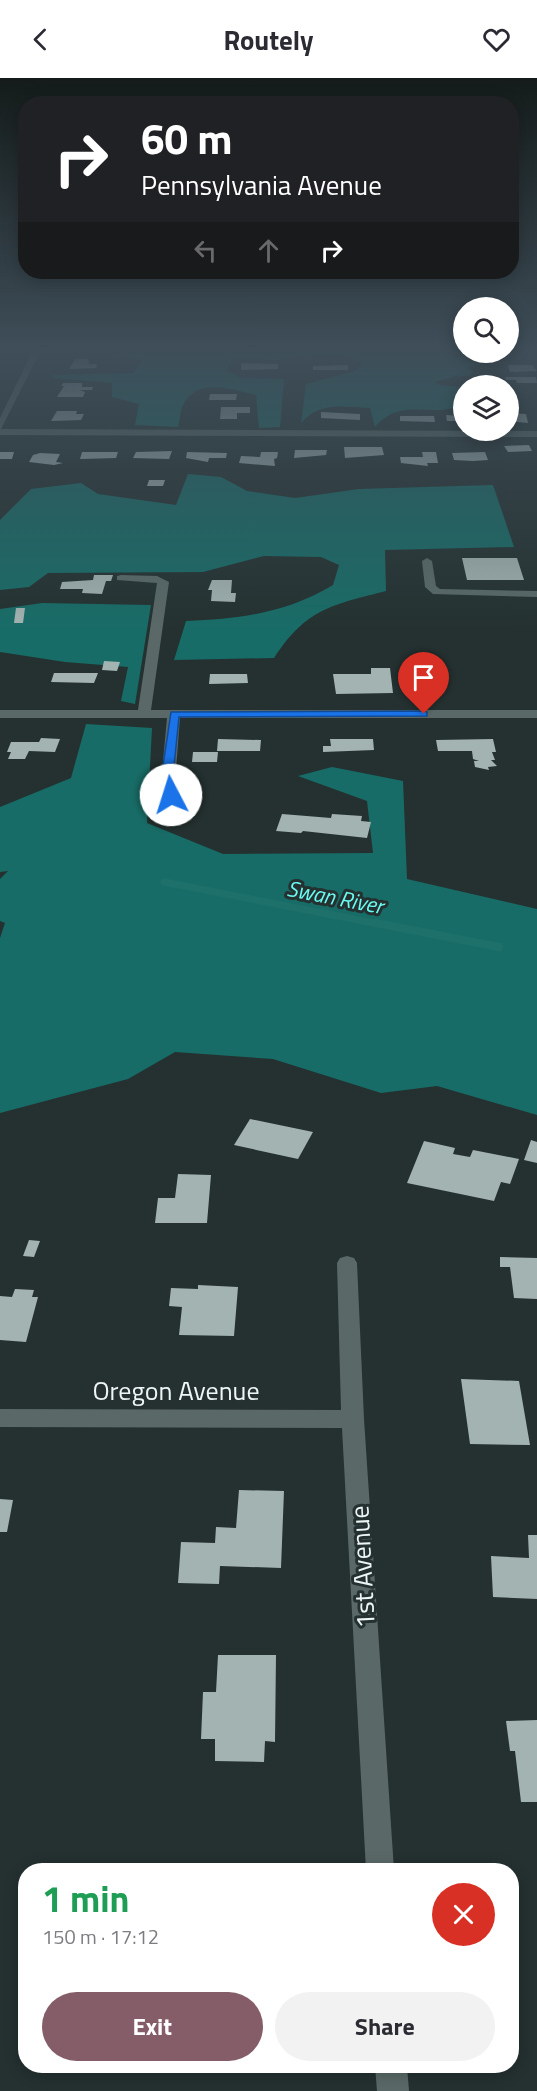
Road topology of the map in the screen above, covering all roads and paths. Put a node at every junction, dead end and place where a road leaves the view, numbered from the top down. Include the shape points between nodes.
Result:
1 (427, 561) dead end
2 (121, 578) dead end
3 (537, 594) edge
4 (0, 714) edge
5 (144, 714) junction
6 (174, 714) junction
7 (537, 714) edge
8 (184, 804) dead end
9 (347, 1263) dead end
10 (0, 1418) edge
11 (353, 1419) junction
12 (380, 1863) edge
13 (392, 2073) edge
14 (393, 2091) edge

1 - 3 street via 431,587 437,592
2 - 5 street via 163,582
4 - 5 street
5 - 6 street
6 - 7 street
6 - 8 street via 168,783 176,802
9 - 11 street, 1st Avenue
10 - 11 street, Oregon Avenue
11 - 12 street, 1st Avenue
13 - 14 street

